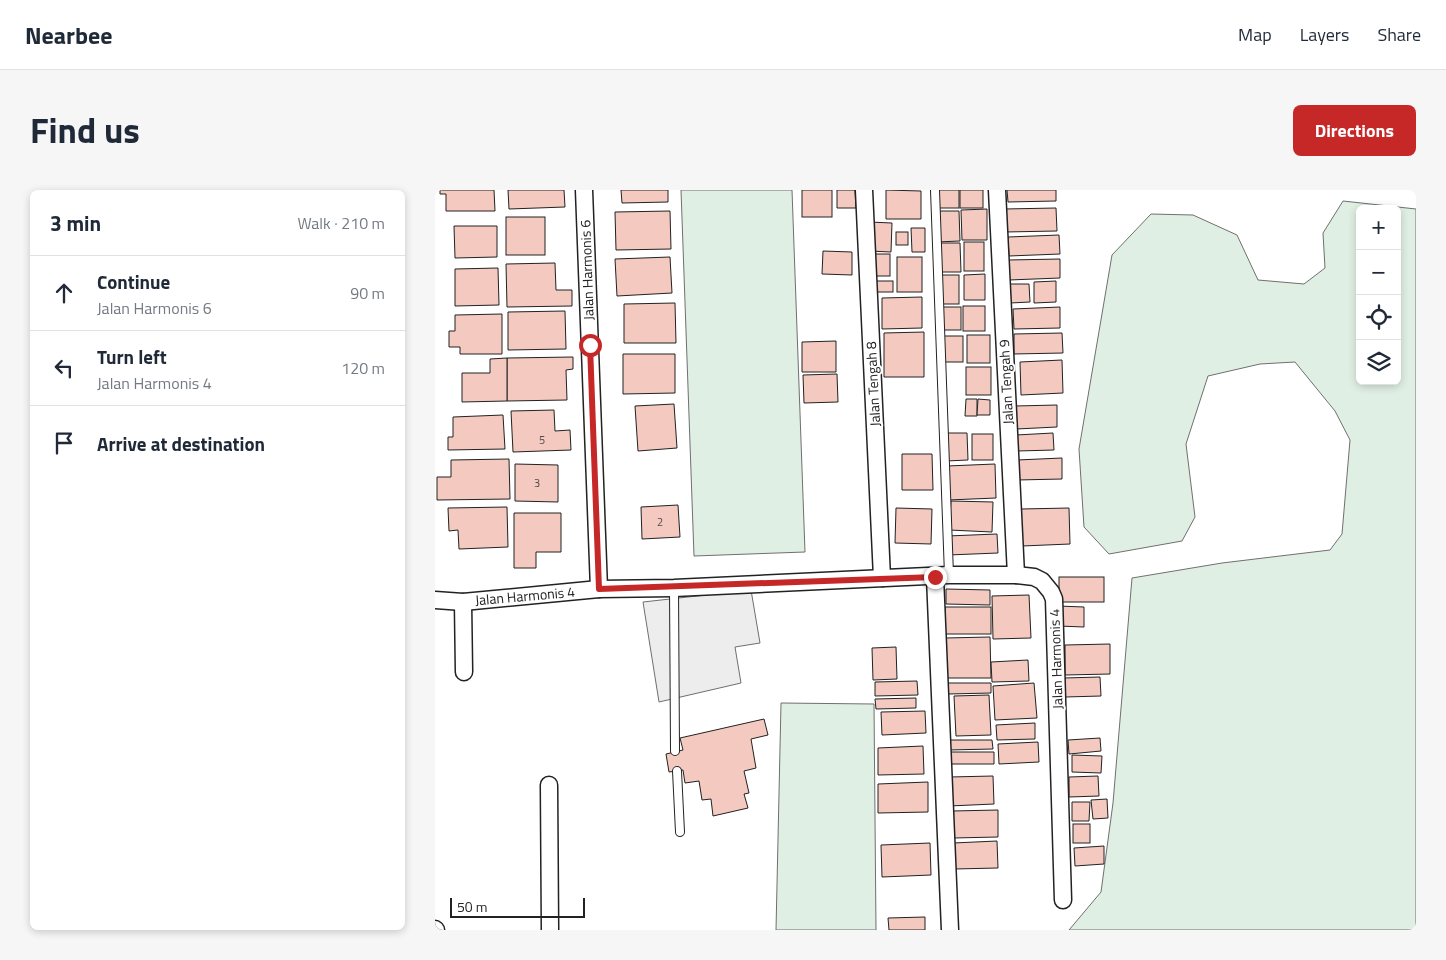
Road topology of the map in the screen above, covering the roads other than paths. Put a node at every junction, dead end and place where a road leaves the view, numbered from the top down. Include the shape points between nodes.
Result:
1 (584, 190) edge
2 (864, 190) edge
3 (935, 190) edge
4 (997, 190) edge
5 (1016, 574) junction
6 (942, 576) junction
7 (882, 578) junction
8 (674, 588) junction
9 (599, 589) junction
10 (435, 600) edge
11 (463, 602) junction
12 (463, 672) dead end
13 (675, 752) dead end
14 (677, 771) dead end
15 (549, 785) dead end
16 (680, 832) dead end
17 (1063, 900) dead end
18 (550, 930) edge
19 (949, 930) edge

1 - 9 street, Jalan Harmonis 6
2 - 7 street, Jalan Tengah 8
3 - 6 lane
4 - 5 street, Jalan Tengah 9
5 - 6 street, Jalan Harmonis 4
5 - 17 street, Jalan Harmonis 4 via 1042,581 1054,599
6 - 7 street, Jalan Harmonis 4
6 - 19 street
7 - 8 street, Jalan Harmonis 4
8 - 9 street, Jalan Harmonis 4
8 - 13 lane
9 - 11 street, Jalan Harmonis 4
10 - 11 street, Jalan Harmonis 4
11 - 12 street
14 - 16 lane
15 - 18 street

